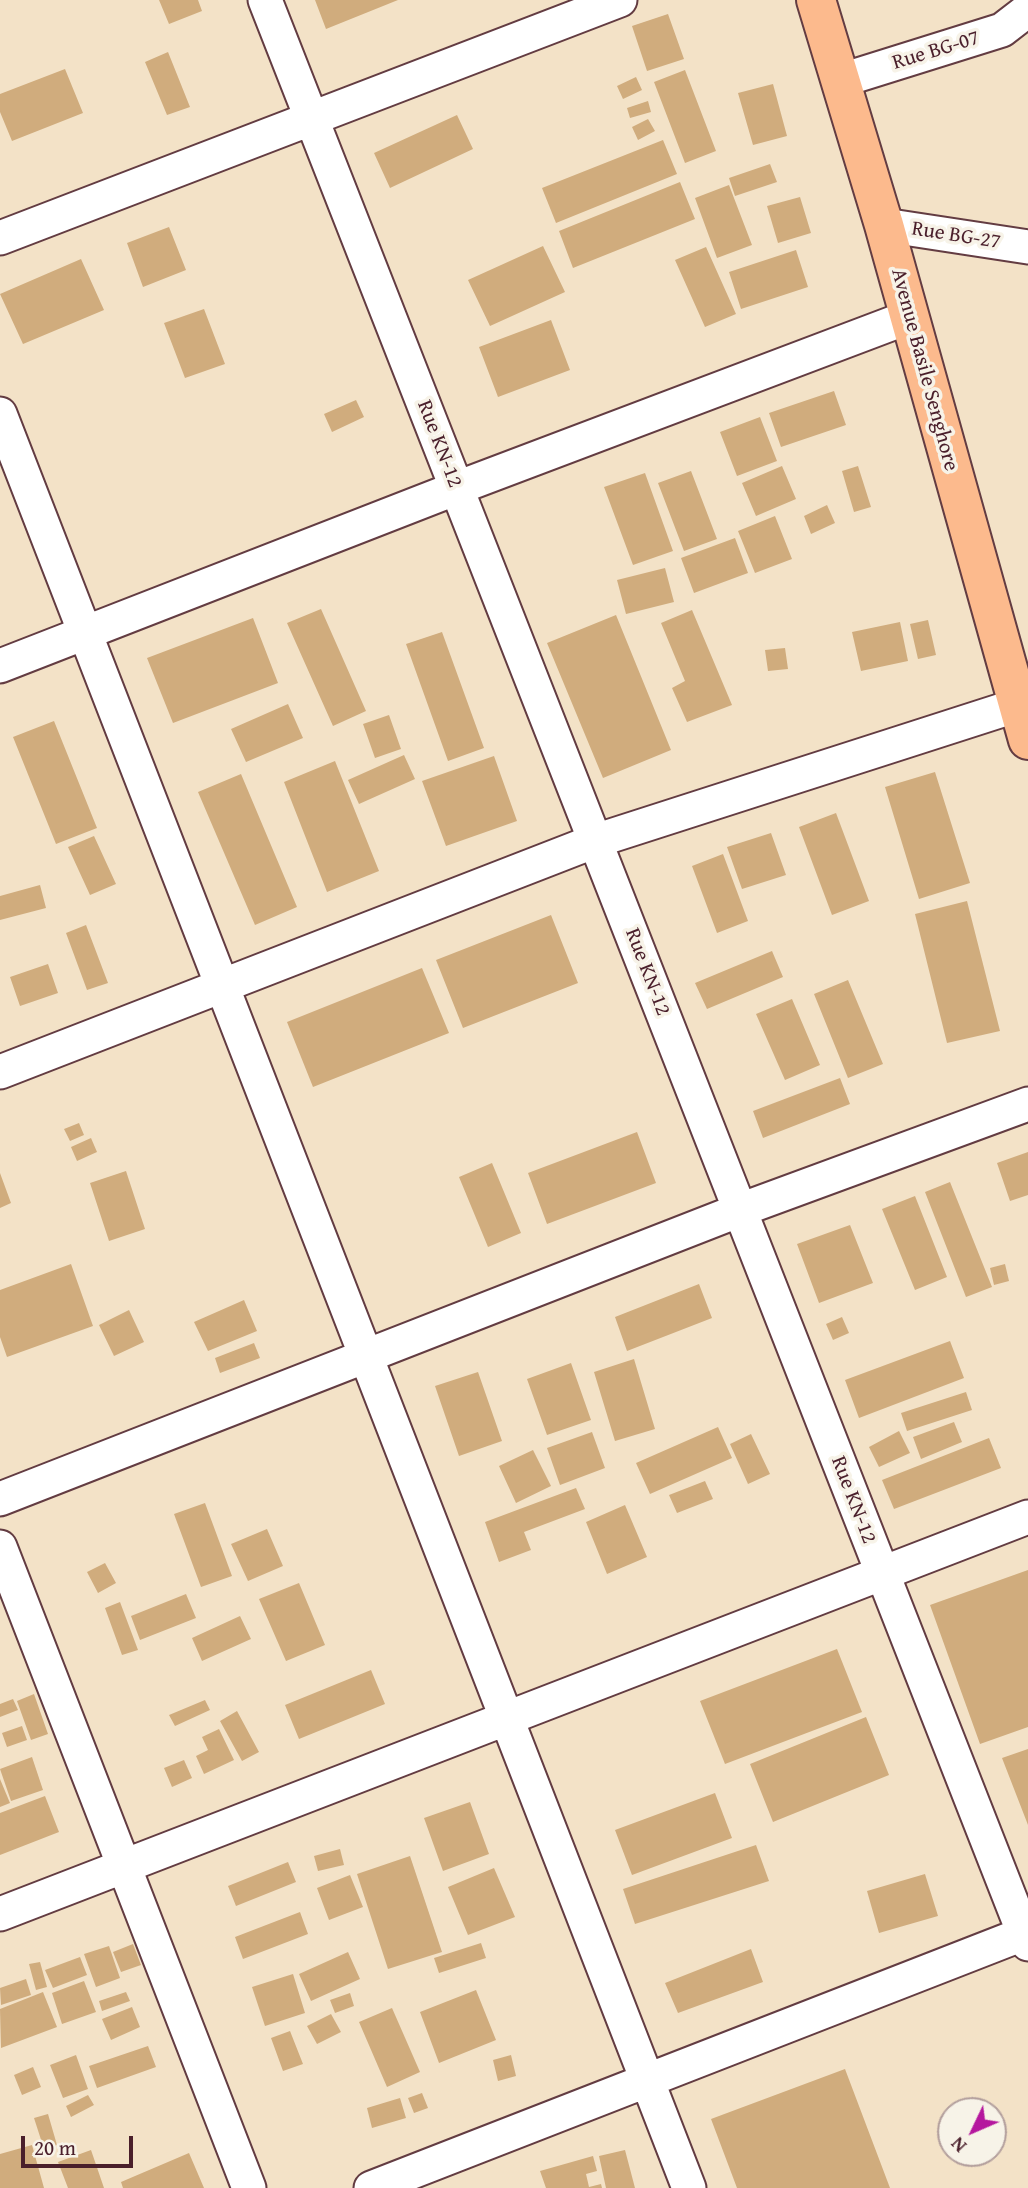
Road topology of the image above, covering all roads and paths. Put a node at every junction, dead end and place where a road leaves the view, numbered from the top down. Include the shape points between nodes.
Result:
1 (265, 0) edge
2 (620, 0) edge
3 (816, 0) edge
4 (1028, 10) edge
5 (839, 80) junction
6 (312, 118) junction
7 (884, 225) junction
8 (0, 238) edge
9 (1028, 247) edge
10 (909, 317) junction
11 (0, 414) edge
12 (457, 488) junction
13 (86, 633) junction
14 (0, 666) edge
15 (1023, 722) edge
16 (595, 841) junction
17 (221, 986) junction
18 (0, 1072) edge
19 (1028, 1104) edge
20 (740, 1210) junction
21 (365, 1357) junction
22 (0, 1499) edge
23 (1028, 1517) edge
24 (0, 1547) edge
25 (882, 1573) junction
26 (506, 1718) junction
27 (124, 1866) junction
28 (0, 1914) edge
29 (1027, 1937) edge
30 (647, 2081) junction
31 (249, 2188) edge
32 (371, 2188) edge
33 (689, 2188) edge

1 - 6 street, Rue KN-12
2 - 6 street
3 - 5 highway, Avenue Basile Senghore
4 - 5 street, Rue BG-07 via 1002,30
5 - 7 highway, Avenue Basile Senghore
6 - 8 street
6 - 12 street, Rue KN-12
7 - 9 street, Rue BG-27
7 - 10 highway, Avenue Basile Senghore
10 - 12 street
10 - 15 highway, Avenue Basile Senghore
11 - 13 street
12 - 13 street
12 - 16 street, Rue KN-12
13 - 14 street
13 - 17 street
15 - 16 street
16 - 17 street
16 - 20 street, Rue KN-12
17 - 18 street
17 - 21 street
19 - 20 street
20 - 21 street
20 - 25 street, Rue KN-12
21 - 22 street
21 - 26 street
23 - 25 street
24 - 27 street
25 - 26 street
25 - 29 street, Rue KN-12
26 - 27 street
26 - 30 street
27 - 28 street
27 - 31 street
29 - 30 street
30 - 32 street
30 - 33 street

